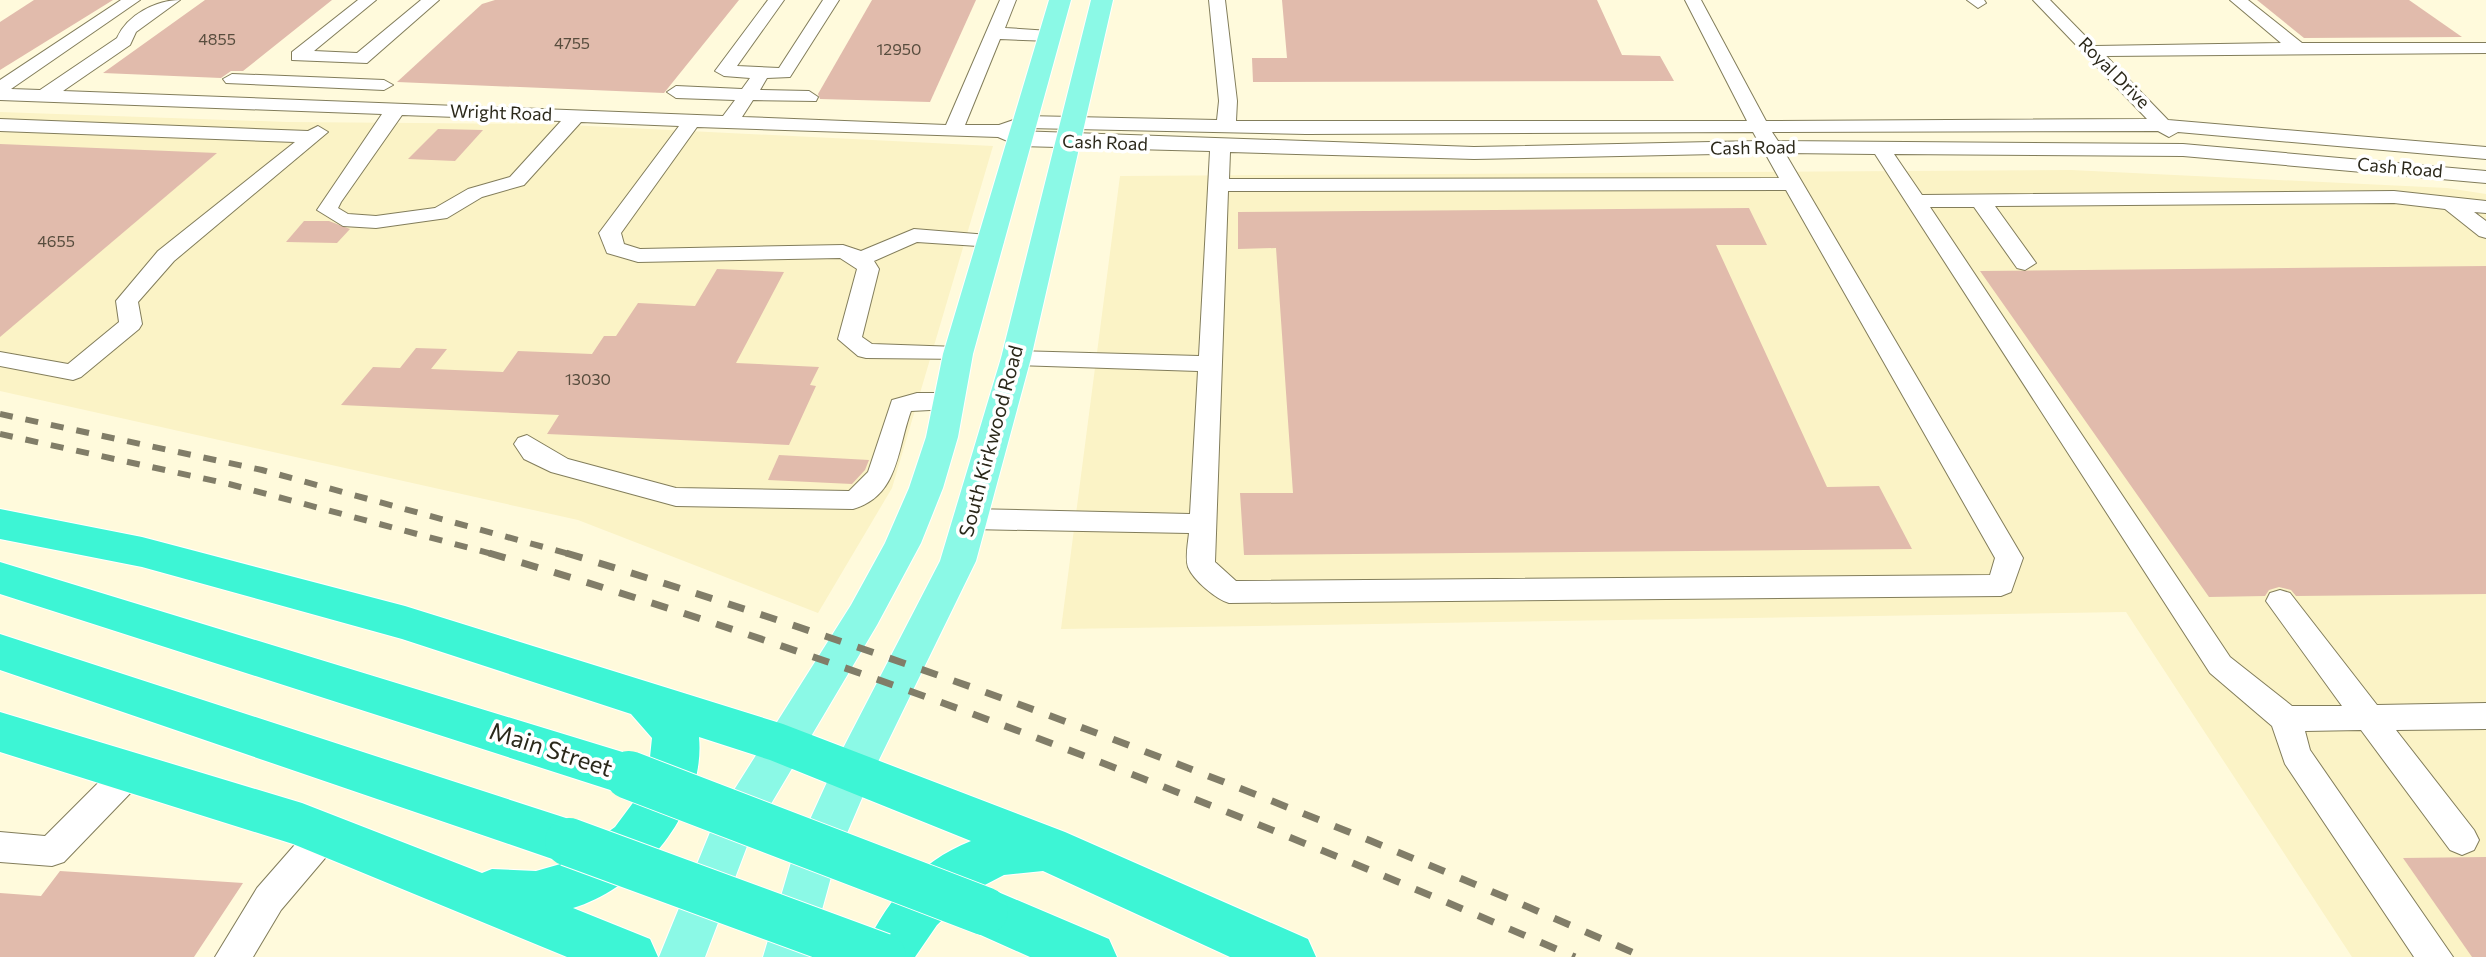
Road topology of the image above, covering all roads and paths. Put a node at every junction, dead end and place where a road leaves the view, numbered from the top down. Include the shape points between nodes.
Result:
1 (132, 0) edge
2 (172, 0) edge
3 (368, 0) edge
4 (431, 0) edge
5 (776, 0) edge
6 (831, 0) edge
7 (1008, 0) edge
8 (1060, 0) edge
9 (1102, 0) edge
10 (1217, 0) edge
11 (1693, 0) edge
12 (2041, 0) edge
13 (2238, 0) edge
14 (994, 33) junction
15 (1050, 36) junction
16 (2298, 48) junction
17 (2486, 48) edge
18 (2092, 51) junction
19 (331, 58) junction
20 (762, 73) junction
21 (232, 79) dead end
22 (302, 82) junction
23 (384, 85) dead end
24 (0, 91) edge
25 (676, 92) dead end
26 (748, 95) junction
27 (44, 96) junction
28 (809, 97) dead end
29 (274, 105) junction
30 (346, 107) junction
31 (398, 109) junction
32 (576, 116) junction
33 (692, 121) junction
34 (729, 122) junction
35 (1758, 124) junction
36 (0, 125) edge
37 (2165, 125) junction
38 (953, 131) junction
39 (1015, 131) junction
40 (1069, 132) junction
41 (313, 137) junction
42 (1223, 137) junction
43 (1771, 147) junction
44 (1880, 147) junction
45 (2183, 150) junction
46 (2486, 153) edge
47 (2486, 177) edge
48 (1792, 184) junction
49 (1218, 185) junction
50 (1980, 200) junction
51 (1915, 201) junction
52 (2451, 203) junction
53 (2486, 207) edge
54 (2486, 232) edge
55 (993, 241) junction
56 (861, 259) junction
57 (2025, 263) dead end
58 (958, 354) junction
59 (1016, 358) junction
60 (0, 359) edge
61 (1210, 364) junction
62 (945, 419) junction
63 (999, 420) junction
64 (527, 444) dead end
65 (970, 519) junction
66 (0, 524) edge
67 (1203, 524) junction
68 (0, 578) edge
69 (2280, 601) dead end
70 (0, 652) edge
71 (646, 699) junction
72 (2486, 716) edge
73 (2367, 717) junction
74 (2286, 719) junction
75 (0, 732) edge
76 (783, 744) junction
77 (853, 770) junction
78 (130, 772) junction
79 (325, 834) junction
80 (2462, 840) dead end
81 (0, 847) edge
82 (1047, 848) junction
83 (468, 891) junction
84 (233, 957) edge
85 (631, 957) edge
86 (682, 957) edge
87 (786, 957) edge
88 (885, 957) edge
89 (1090, 957) edge
90 (1289, 957) edge
91 (2435, 957) edge

1 - 24 street
2 - 27 street
3 - 19 street via 298,56
4 - 19 street via 361,59
5 - 20 street via 724,71
6 - 20 street via 784,73
7 - 14 street
8 - 15 main road
9 - 40 main road, South Kirkwood Road
10 - 42 street via 1228,101
11 - 35 street
12 - 18 street, Royal Drive
13 - 16 street
14 - 15 street
14 - 38 street
15 - 39 main road
16 - 17 street
16 - 18 street
18 - 37 street, Royal Drive
19 - 22 street
20 - 26 street
21 - 22 street
22 - 23 street
22 - 29 street
24 - 27 street, Wright Road
25 - 26 street
26 - 28 street
26 - 34 street
27 - 29 street, Wright Road
29 - 30 street, Wright Road
30 - 31 street, Wright Road
30 - 41 street
31 - 32 street, Wright Road
31 - 32 street via 374,133 335,192 327,210 343,220 376,222 440,214 475,193 517,181
32 - 33 street, Wright Road
33 - 34 street, Wright Road
33 - 56 street via 610,233 615,248 638,256 843,251
34 - 38 street, Wright Road
35 - 37 street, Cash Road
35 - 42 street, Cash Road
35 - 43 street
36 - 41 street
37 - 45 street, Royal Drive
37 - 46 street, Cash Road
38 - 39 street, Wright Road
39 - 40 street, Cash Road
39 - 55 main road
40 - 42 street, Cash Road
40 - 59 main road, South Kirkwood Road
41 - 60 street via 166,256 127,301 131,324 73,372
42 - 43 street, Cash Road via 1459,153
42 - 49 street
43 - 44 street, Cash Road
43 - 48 street
44 - 45 street, Cash Road
44 - 51 street
45 - 47 street, Cash Road
48 - 49 street
48 - 67 street via 2009,558 2001,585 1229,592 1201,565
49 - 61 street
50 - 51 street
50 - 52 street via 2394,197
50 - 57 street
51 - 74 street via 2220,665
52 - 53 street
52 - 54 street
55 - 56 street via 914,235
55 - 58 main road
56 - 58 street via 868,269 850,339 866,351
58 - 59 main road
58 - 62 main road
59 - 61 street
59 - 63 main road, South Kirkwood Road
61 - 67 street
62 - 63 main road
62 - 64 street via 917,401 901,406 880,475 853,500 676,497 560,466
62 - 76 main road via 903,543
63 - 65 main road, South Kirkwood Road
65 - 67 street
65 - 77 main road, South Kirkwood Road via 958,561
66 - 71 highway via 142,552 376,615
68 - 89 highway, Main Street, bridge via 629,775
69 - 73 street
70 - 88 highway, bridge via 569,842
71 - 76 highway
71 - 83 highway via 675,732 677,757 661,805 633,843 581,882 536,895
72 - 73 street
73 - 74 street
73 - 80 street
74 - 91 street via 2296,755
75 - 78 highway
76 - 77 highway
76 - 86 main road via 730,833
77 - 82 highway
77 - 87 main road, South Kirkwood Road via 814,859
78 - 79 highway
78 - 81 street via 52,851
79 - 83 highway
79 - 84 street via 269,899
82 - 88 highway via 1001,852 958,872 911,916
82 - 90 highway
83 - 85 highway

